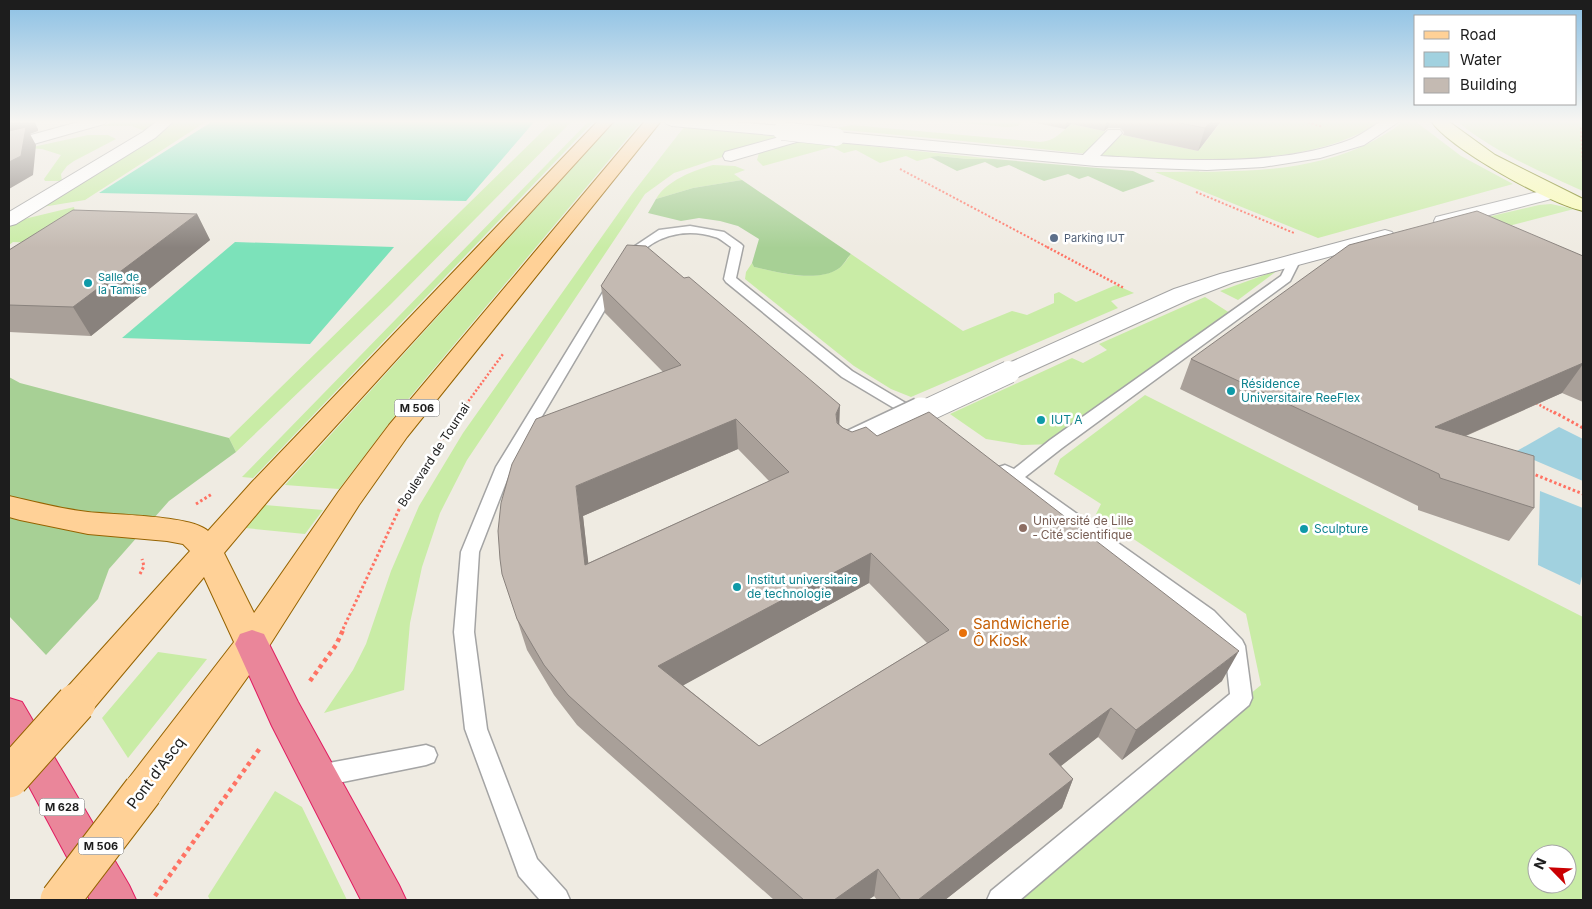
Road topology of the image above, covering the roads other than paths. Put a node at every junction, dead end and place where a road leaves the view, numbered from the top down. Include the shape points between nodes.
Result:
1 (78, 163) edge
2 (566, 163) edge
3 (618, 163) edge
4 (1157, 163) edge
5 (1234, 163) edge
6 (1497, 163) edge
7 (1553, 193) junction
8 (1583, 206) edge
9 (9, 220) edge
10 (1430, 224) edge
11 (1401, 232) edge
12 (1295, 259) junction
13 (935, 426) edge
14 (850, 445) edge
15 (991, 461) edge
16 (1014, 478) junction
17 (9, 506) edge
18 (208, 551) junction
19 (252, 644) junction
20 (9, 714) edge
21 (426, 755) dead end
22 (318, 776) junction
23 (9, 778) edge
24 (60, 900) edge
25 (114, 900) edge
26 (384, 900) edge
27 (557, 900) edge
28 (1000, 900) edge

1 - 9 street
2 - 18 main road
3 - 19 main road, M 506 via 398,431 349,498
4 - 5 street
6 - 7 street
7 - 8 street
7 - 10 street
11 - 12 street
12 - 14 street, bridge via 1182,294
12 - 16 lane via 1286,278 1056,444
13 - 27 lane via 847,374 730,279 737,246 720,234 690,229 663,232 633,252 504,467 470,552 464,632 476,729 528,867
15 - 16 lane
16 - 28 lane via 1206,617 1235,646 1241,698
17 - 18 main road via 88,523 193,535
18 - 19 main road
18 - 23 main road, bridge
19 - 22 highway
19 - 24 main road, Pont d'Ascq / M 506, bridge
20 - 25 highway, M 628
21 - 22 lane
22 - 26 highway

